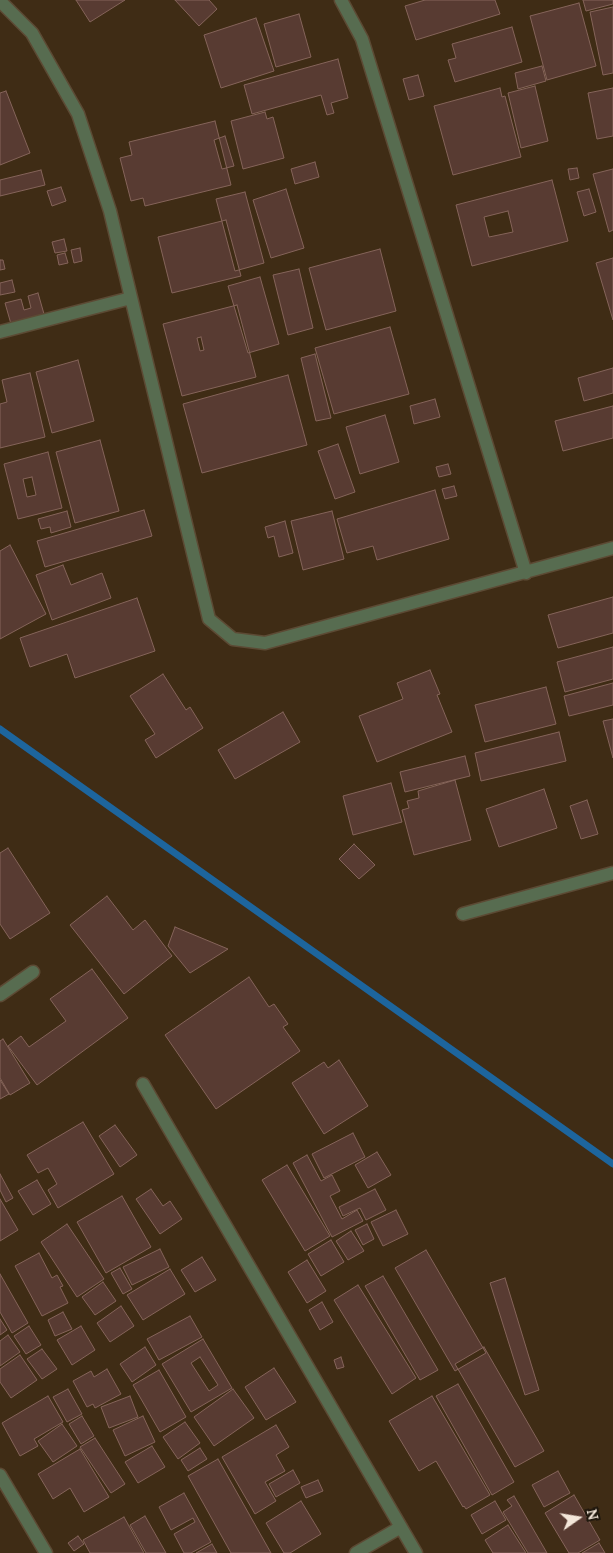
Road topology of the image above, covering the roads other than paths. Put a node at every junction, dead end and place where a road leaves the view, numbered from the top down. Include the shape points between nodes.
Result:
1 (341, 0) edge
2 (0, 1) edge
3 (131, 298) junction
4 (0, 332) edge
5 (613, 548) edge
6 (526, 572) junction
7 (613, 873) edge
8 (463, 914) dead end
9 (33, 972) dead end
10 (0, 995) edge
11 (143, 1084) dead end
12 (0, 1475) edge
13 (401, 1527) junction
14 (46, 1553) edge
15 (356, 1553) edge
16 (416, 1553) edge

1 - 6 street via 362,39
2 - 3 street via 32,33 78,114 110,211
3 - 4 street
3 - 6 street via 209,619 233,639 265,643
5 - 6 street
7 - 8 street
9 - 10 street
11 - 13 street
12 - 14 street
13 - 15 street
13 - 16 street

